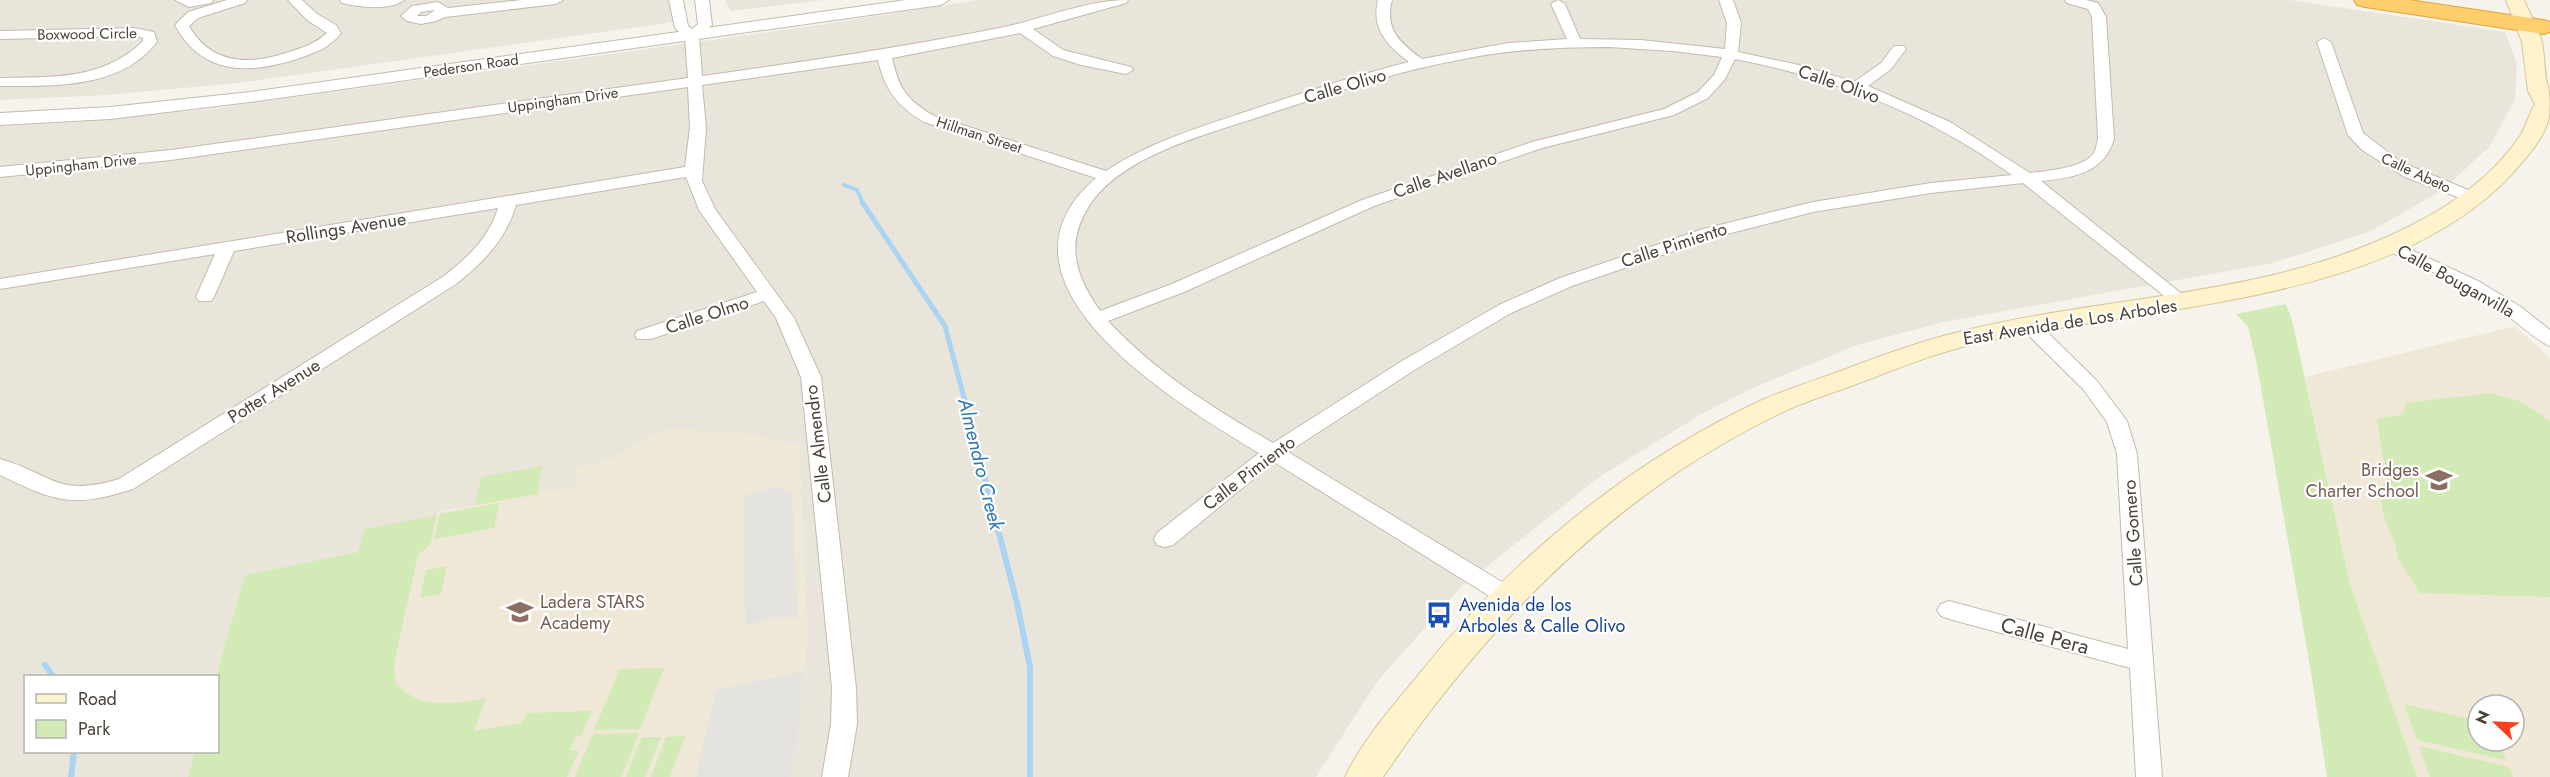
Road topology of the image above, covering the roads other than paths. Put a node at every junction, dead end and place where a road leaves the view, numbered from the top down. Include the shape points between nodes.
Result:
1 (182, 0) edge
2 (240, 0) edge
3 (295, 0) edge
4 (347, 0) edge
5 (397, 0) edge
6 (556, 0) edge
7 (676, 0) edge
8 (702, 0) edge
9 (895, 0) edge
10 (941, 0) edge
11 (1121, 0) edge
12 (1385, 0) edge
13 (1726, 0) edge
14 (2072, 0) edge
15 (2365, 0) edge
16 (2412, 0) edge
17 (2484, 0) edge
18 (2515, 0) edge
19 (210, 2) edge
20 (1558, 4) dead end
21 (442, 13) dead end
22 (2539, 21) edge
23 (1022, 28) junction
24 (693, 30) junction
25 (0, 34) edge
26 (2324, 42) dead end
27 (1575, 43) junction
28 (1899, 49) dead end
29 (884, 55) junction
30 (1728, 55) junction
31 (1420, 64) junction
32 (1126, 70) dead end
33 (0, 82) edge
34 (696, 82) junction
35 (1855, 87) junction
36 (2545, 97) edge
37 (0, 108) edge
38 (0, 119) edge
39 (693, 171) junction
40 (0, 172) edge
41 (1108, 177) junction
42 (2024, 177) junction
43 (2474, 198) junction
44 (508, 203) junction
45 (2390, 245) junction
46 (227, 247) junction
47 (0, 284) edge
48 (768, 294) junction
49 (205, 297) dead end
50 (2184, 303) junction
51 (1097, 319) junction
52 (2029, 325) junction
53 (645, 335) dead end
54 (2550, 340) edge
55 (1274, 452) junction
56 (0, 466) edge
57 (1165, 539) dead end
58 (1507, 596) junction
59 (1949, 610) dead end
60 (2142, 662) junction
61 (835, 777) edge
62 (1363, 777) edge
63 (2149, 777) edge

1 - 19 street
2 - 19 street
3 - 19 street via 331,28 334,33 330,39 274,62 241,66 219,62 182,25
4 - 5 street via 364,4
6 - 21 street
7 - 24 street
8 - 24 street
9 - 24 street, Pederson Road
10 - 24 street, Pederson Road
11 - 23 street, Uppingham Drive
12 - 31 street via 1381,19 1385,30 1394,43
13 - 30 street, Calle Avellano via 1735,21
14 - 42 street, Calle Pimiento via 2091,5 2099,17 2106,139 2094,162 2077,170
15 - 22 highway
16 - 17 highway via 2454,4
18 - 22 main road, East Avenida de Los Arboles
20 - 27 street
22 - 36 main road, East Avenida de Los Arboles via 2536,61
23 - 29 street, Uppingham Drive
23 - 32 street via 1058,53
24 - 34 street, Calle Almendro
24 - 37 street, Pederson Road via 217,91
24 - 38 street, Pederson Road via 239,99 110,113
25 - 33 street, Boxwood Circle via 134,32 149,35 150,42 125,63 87,78
26 - 43 street, Calle Abeto via 2356,135 2366,147 2390,164
27 - 30 street, Calle Olivo via 1652,45
27 - 31 street, Calle Olivo via 1453,55
28 - 35 street via 1895,58
29 - 34 street, Uppingham Drive
29 - 41 street, Hillman Street via 895,94 929,119
30 - 35 street, Calle Olivo via 1794,68
30 - 51 street, Calle Avellano via 1713,86 1702,96 1669,112 1537,145 1368,202 1178,288
31 - 41 street, Calle Olivo via 1220,126 1157,149
34 - 39 street, Calle Almendro via 698,140
34 - 40 street, Uppingham Drive via 171,155
35 - 42 street, Calle Olivo via 1954,130
36 - 43 main road, East Avenida de Los Arboles via 2535,130 2494,182
39 - 44 street, Rollings Avenue
39 - 48 street, Calle Almendro via 707,210
41 - 51 street, Calle Olivo via 1090,193 1074,216 1067,236 1066,256 1073,285
42 - 50 street, Calle Olivo
42 - 55 street, Calle Pimiento via 1813,207 1709,233 1602,268 1522,301 1457,336
43 - 45 main road, East Avenida de Los Arboles via 2438,222
44 - 46 street, Rollings Avenue
44 - 56 street, Potter Avenue via 504,220 490,244 450,280 126,484 102,493 75,495 48,488
45 - 50 main road, East Avenida de Los Arboles via 2297,278
45 - 54 street, Calle Bouganvilla via 2481,290
46 - 47 street, Rollings Avenue
46 - 49 street
48 - 53 street, Calle Olmo
48 - 61 street, Calle Almendro via 795,339 811,377 844,688 844,724
50 - 52 main road, East Avenida de Los Arboles
51 - 55 street, Calle Olivo via 1170,387
52 - 58 main road, East Avenida de Los Arboles via 1921,351 1772,407 1714,436 1595,516
52 - 60 street, Calle Gomero via 2090,385 2117,421 2127,454
55 - 57 street, Calle Pimiento
55 - 58 street, Calle Olivo
58 - 62 main road, East Avenida de Los Arboles via 1424,692
59 - 60 street, Calle Pera
60 - 63 street, Calle Gomero

